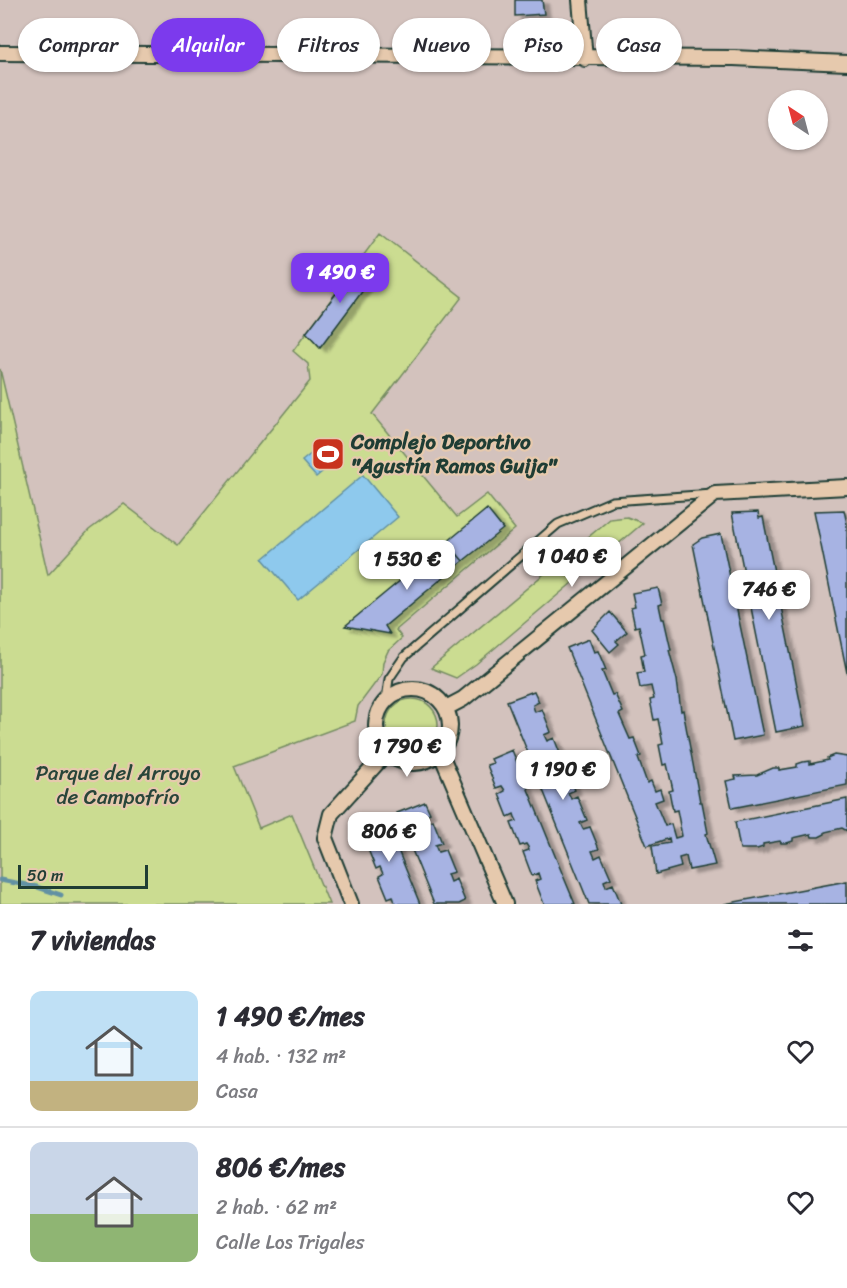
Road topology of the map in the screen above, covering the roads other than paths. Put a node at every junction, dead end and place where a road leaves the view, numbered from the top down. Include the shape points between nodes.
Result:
1 (580, 0) edge
2 (0, 53) edge
3 (585, 59) junction
4 (847, 63) edge
5 (847, 488) edge
6 (715, 494) junction
7 (386, 700) junction
8 (446, 708) junction
9 (387, 752) junction
10 (440, 752) junction
11 (351, 904) edge
12 (505, 904) edge

1 - 3 street
2 - 3 street
3 - 4 street via 734,58
5 - 6 street
6 - 7 lane via 612,501 558,524 404,657 389,679
6 - 8 street via 463,699
7 - 8 street via 406,689 418,689 429,692
7 - 9 street via 376,720 376,732
8 - 10 street via 450,731
9 - 10 street via 419,763
9 - 11 street via 331,814 325,838
10 - 12 street

